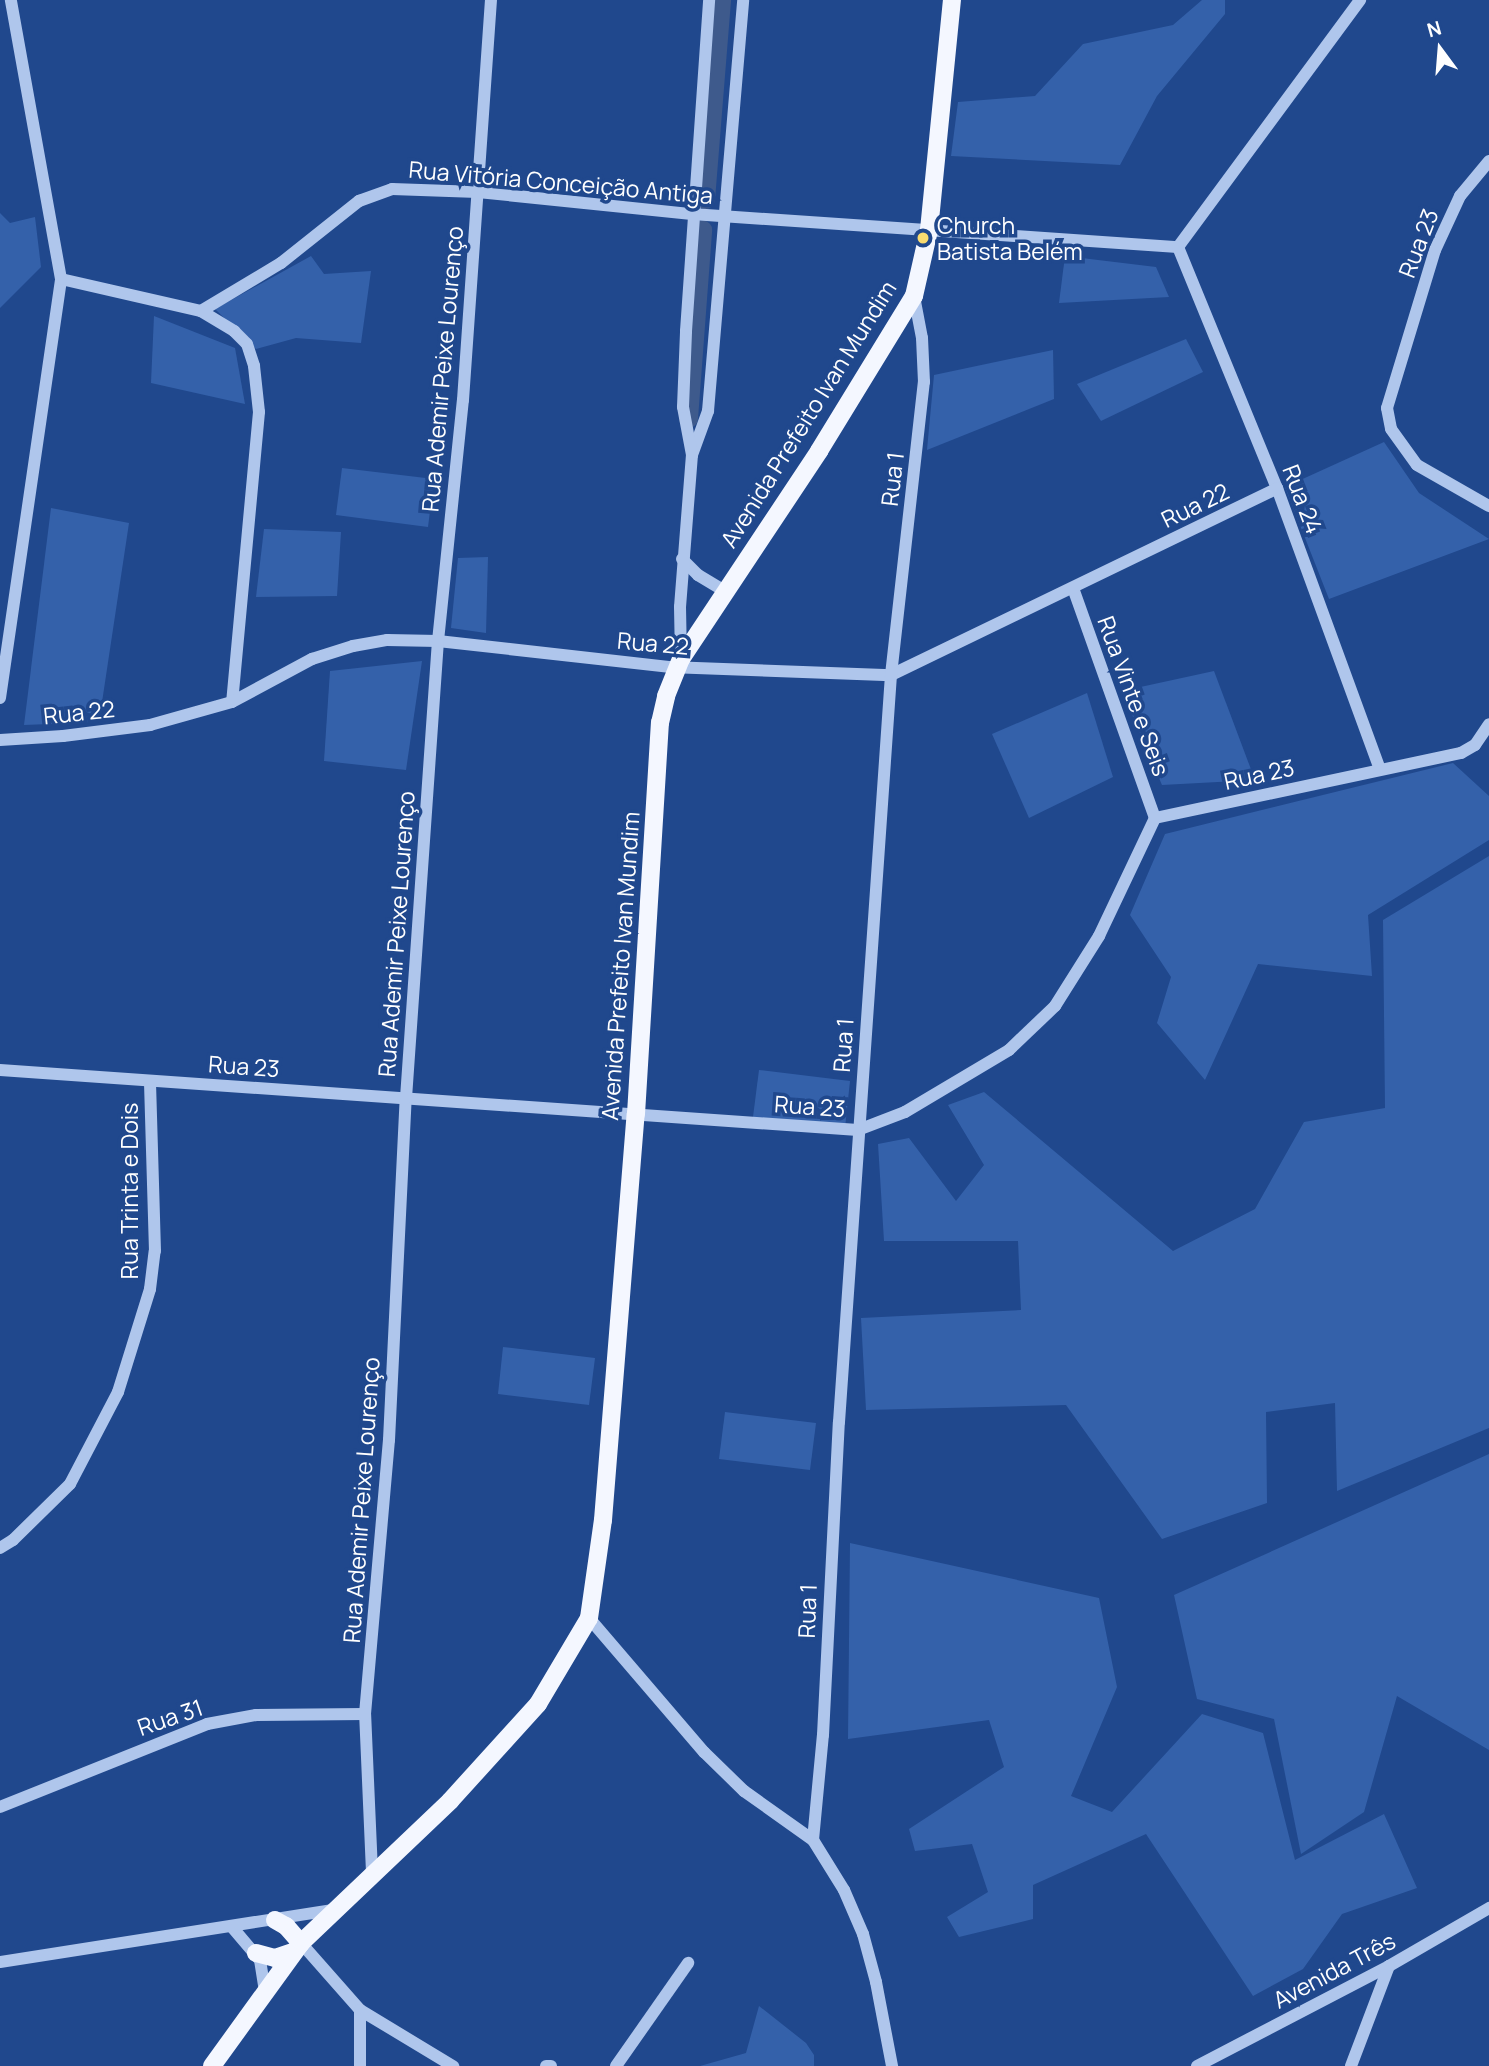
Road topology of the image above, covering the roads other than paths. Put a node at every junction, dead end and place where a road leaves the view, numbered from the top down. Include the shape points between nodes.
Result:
1 (11, 0) edge
2 (491, 0) edge
3 (709, 0) edge
4 (743, 0) edge
5 (952, 0) edge
6 (1360, 0) edge
7 (1489, 161) edge
8 (478, 192) junction
9 (708, 215) junction
10 (929, 230) junction
11 (1178, 247) junction
12 (61, 279) junction
13 (915, 296) junction
14 (201, 311) junction
15 (692, 455) junction
16 (1277, 488) junction
17 (1489, 506) edge
18 (682, 559) junction
19 (1073, 588) junction
20 (726, 592) junction
21 (438, 641) junction
22 (679, 663) junction
23 (891, 675) junction
24 (0, 698) edge
25 (232, 702) junction
26 (1489, 724) edge
27 (0, 740) edge
28 (1380, 769) junction
29 (1155, 818) junction
30 (0, 1070) edge
31 (150, 1081) junction
32 (406, 1098) junction
33 (636, 1114) junction
34 (858, 1130) junction
35 (0, 1548) edge
36 (589, 1618) junction
37 (365, 1714) junction
38 (0, 1807) edge
39 (813, 1840) junction
40 (372, 1872) junction
41 (1489, 1908) edge
42 (333, 1910) junction
43 (269, 1921) junction
44 (232, 1927) junction
45 (298, 1947) junction
46 (254, 1951) junction
47 (0, 1962) edge
48 (688, 1963) dead end
49 (1389, 1966) junction
50 (265, 1991) junction
51 (360, 2010) junction
52 (212, 2066) edge
53 (360, 2066) edge
54 (453, 2066) edge
55 (546, 2066) edge
56 (551, 2066) edge
57 (616, 2066) edge
58 (892, 2066) edge
59 (1197, 2066) edge
60 (1351, 2066) edge

1 - 12 street
2 - 8 street, Rua Ademir Peixe Lourenço
3 - 9 street
4 - 9 street
5 - 10 main road, Avenida Prefeito Ivan Mundim
6 - 11 street
7 - 17 street, Rua 23 via 1460,197 1435,250 1387,408 1391,429 1417,465
8 - 9 street, Rua Vitória Conceição Antiga
8 - 14 street, Rua Vitória Conceição Antiga via 392,189 359,201 281,263
8 - 21 street, Rua Ademir Peixe Lourenço via 463,400
9 - 10 street, Rua Vitória Conceição Antiga
9 - 15 street via 683,407
9 - 15 street via 708,411
10 - 11 street
10 - 13 main road, Avenida Prefeito Ivan Mundim
11 - 16 street, Rua 24
12 - 14 street
12 - 24 street
13 - 20 main road, Avenida Prefeito Ivan Mundim
13 - 23 street, Rua 1 via 924,382
14 - 25 street via 247,344 259,412
15 - 18 street
16 - 19 street, Rua 22
16 - 28 street, Rua 24
18 - 20 street
18 - 22 street
19 - 23 street, Rua 22
19 - 29 street, Rua Vinte e Seis
20 - 22 main road, Avenida Prefeito Ivan Mundim
21 - 22 street, Rua 22
21 - 25 street, Rua 22 via 387,640 353,646 312,659
21 - 32 street, Rua Ademir Peixe Lourenço
22 - 23 street, Rua 22
22 - 33 main road, Avenida Prefeito Ivan Mundim via 660,723
23 - 34 street, Rua 1
25 - 27 street, Rua 22 via 150,725
26 - 28 street, Rua 23 via 1475,745 1461,753
28 - 29 street, Rua 23
29 - 34 street, Rua 23 via 1099,936 1055,1006 1009,1050 905,1112
30 - 31 street, Rua 23
31 - 32 street, Rua 23
31 - 35 street, Rua Trinta e Dois via 155,1251 150,1289 118,1392 70,1484
32 - 33 street, Rua 23
32 - 37 street, Rua Ademir Peixe Lourenço via 388,1440
33 - 34 street, Rua 23
33 - 36 main road, Avenida Prefeito Ivan Mundim via 603,1520
34 - 39 street, Rua 1
36 - 39 street via 704,1752 744,1791
36 - 40 main road, Avenida Prefeito Ivan Mundim via 538,1704 450,1801
37 - 38 street, Rua 31 via 256,1715 207,1724
37 - 40 street, Rua Ademir Peixe Lourenço
39 - 58 street via 844,1890 863,1934
40 - 42 main road, Avenida Prefeito Ivan Mundim
41 - 49 street, Avenida Três
42 - 43 street
42 - 45 main road, Avenida Prefeito Ivan Mundim
43 - 44 street
43 - 45 main road via 286,1926
43 - 46 street via 252,1934
44 - 46 street
44 - 47 street
45 - 46 main road via 275,1958
45 - 50 main road, Avenida Prefeito Ivan Mundim
45 - 51 street
46 - 50 street
48 - 57 street
49 - 59 street, Avenida Três
49 - 60 street
50 - 52 main road, Avenida Prefeito Ivan Mundim
51 - 53 street
51 - 54 street
55 - 56 street

